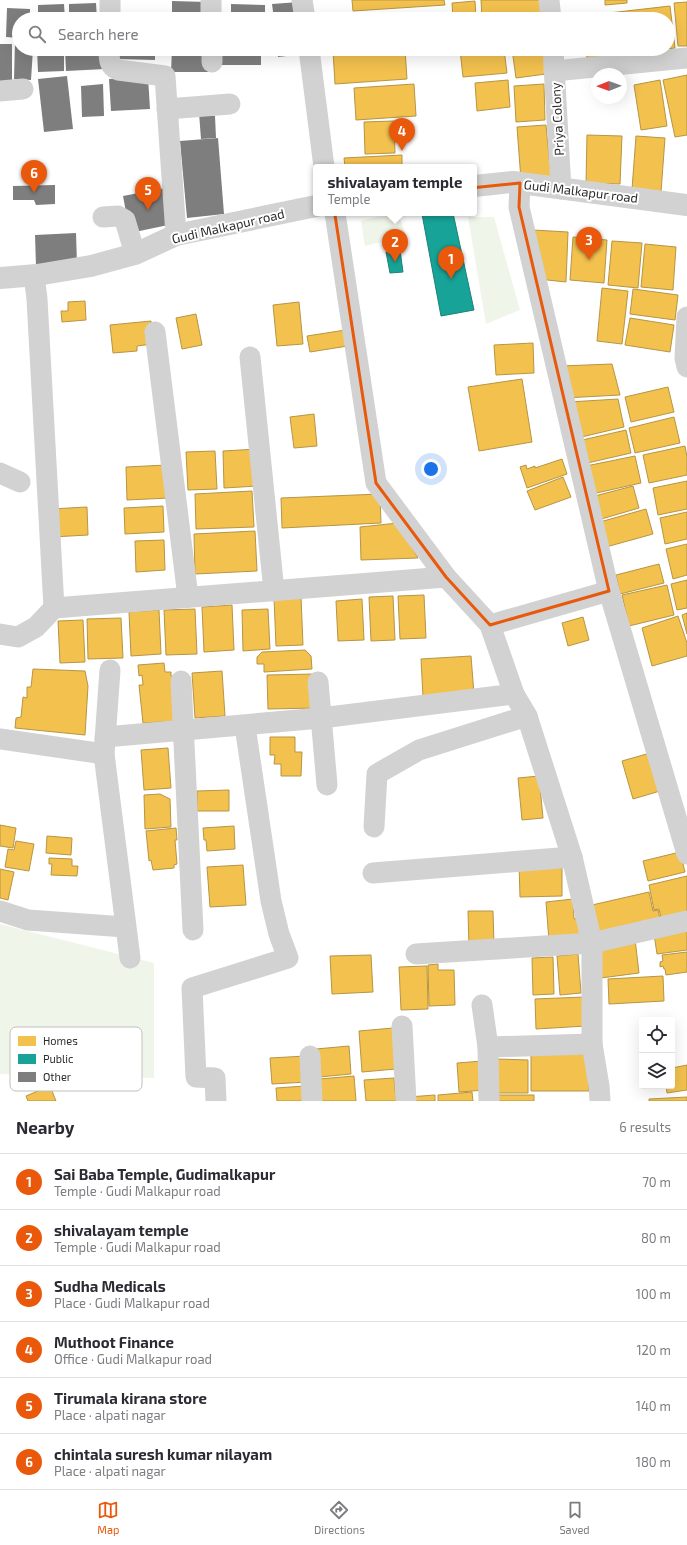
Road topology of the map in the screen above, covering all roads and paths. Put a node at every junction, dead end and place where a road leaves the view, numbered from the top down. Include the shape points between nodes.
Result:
1 (110, 0) edge
2 (211, 0) edge
3 (302, 0) edge
4 (549, 0) edge
5 (110, 12) edge
6 (211, 12) edge
7 (304, 12) edge
8 (550, 12) edge
9 (110, 56) edge
10 (310, 56) edge
11 (553, 56) edge
12 (687, 58) edge
13 (554, 72) junction
14 (24, 89) dead end
15 (0, 91) edge
16 (230, 104) dead end
17 (167, 109) junction
18 (324, 164) edge
19 (520, 184) junction
20 (477, 186) edge
21 (561, 189) junction
22 (687, 205) edge
23 (313, 207) edge
24 (335, 216) edge
25 (103, 217) dead end
26 (176, 235) junction
27 (135, 254) junction
28 (34, 275) junction
29 (0, 278) edge
30 (687, 317) edge
31 (155, 332) dead end
32 (250, 357) dead end
33 (686, 361) edge
34 (0, 473) edge
35 (20, 482) dead end
36 (446, 577) junction
37 (274, 591) junction
38 (609, 591) junction
39 (188, 598) junction
40 (54, 608) junction
41 (490, 624) junction
42 (0, 634) edge
43 (110, 670) dead end
44 (181, 681) dead end
45 (318, 682) dead end
46 (514, 694) junction
47 (527, 716) junction
48 (321, 718) junction
49 (245, 726) junction
50 (184, 730) junction
51 (0, 739) edge
52 (105, 746) junction
53 (327, 785) dead end
54 (374, 827) dead end
55 (687, 854) edge
56 (572, 857) junction
57 (373, 873) dead end
58 (0, 910) edge
59 (687, 922) edge
60 (126, 927) junction
61 (193, 930) dead end
62 (592, 943) junction
63 (416, 954) dead end
64 (130, 958) dead end
65 (482, 1005) dead end
66 (402, 1026) dead end
67 (592, 1044) junction
68 (488, 1047) junction
69 (310, 1056) dead end
70 (604, 1096) edge
71 (216, 1101) edge
72 (312, 1101) edge
73 (406, 1101) edge
74 (489, 1101) edge

1 - 5 street
2 - 6 street
3 - 7 street
4 - 8 street
9 - 17 street via 112,68 165,76
10 - 18 street
11 - 13 street, Priya Colony
12 - 13 street
13 - 21 street, Priya Colony
14 - 15 street
16 - 17 street
17 - 26 street
19 - 20 street, Gudi Malkapur road via 513,182
19 - 21 street, Gudi Malkapur road
19 - 38 street via 519,207
21 - 22 street, Gudi Malkapur road
23 - 26 street, Gudi Malkapur road
24 - 36 street via 376,482
25 - 27 street via 118,216 125,220
26 - 27 street, Gudi Malkapur road
27 - 28 street, Gudi Malkapur road via 91,266
28 - 29 street, Gudi Malkapur road
28 - 40 street
30 - 33 street
31 - 39 street
32 - 37 street
34 - 35 street
36 - 37 street
36 - 41 street
37 - 39 street
38 - 41 street
38 - 55 street
39 - 40 street
40 - 42 street via 36,627 18,637
41 - 46 street
43 - 52 street
44 - 50 street
45 - 48 street
46 - 47 street
46 - 48 street
47 - 54 street via 419,750 377,774
47 - 56 street
48 - 49 street
48 - 53 street
49 - 50 street
49 - 71 street via 272,901 279,934 288,958 192,988 196,1077 215,1078
50 - 52 street
50 - 61 street
51 - 52 street
52 - 60 street
56 - 57 street
56 - 62 street
58 - 60 street via 28,920
59 - 62 street
60 - 64 street
62 - 63 street
62 - 67 street
65 - 68 street
66 - 73 street
67 - 68 street
67 - 70 street
68 - 74 street
69 - 72 street

